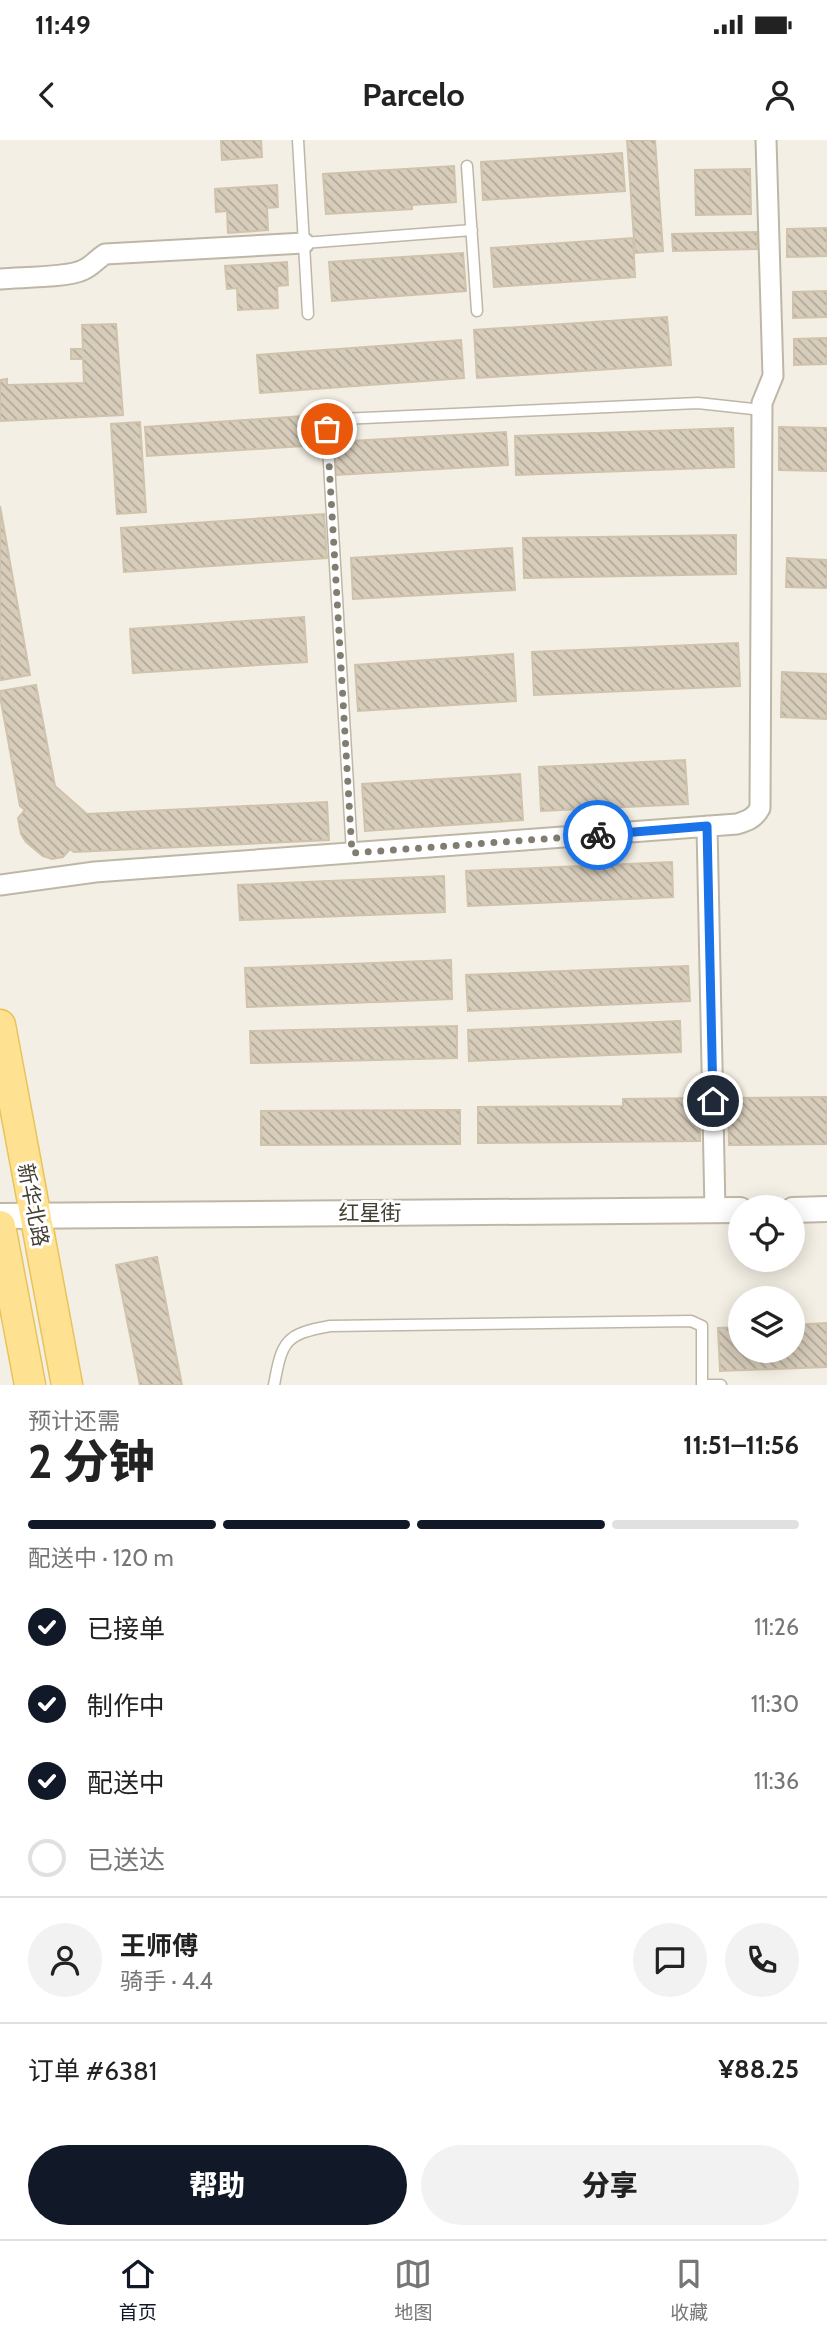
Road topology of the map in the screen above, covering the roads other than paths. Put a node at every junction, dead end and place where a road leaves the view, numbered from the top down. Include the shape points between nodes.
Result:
1 (298, 140) edge
2 (766, 140) edge
3 (467, 166) dead end
4 (472, 230) junction
5 (304, 243) junction
6 (0, 279) edge
7 (477, 311) dead end
8 (309, 314) dead end
9 (762, 410) junction
10 (707, 826) junction
11 (352, 853) junction
12 (0, 885) edge
13 (0, 1025) edge
14 (827, 1209) edge
15 (715, 1210) junction
16 (728, 1210) edge
17 (805, 1210) edge
18 (0, 1216) edge
19 (36, 1216) junction
20 (0, 1226) edge
21 (30, 1385) edge
22 (67, 1385) edge
23 (274, 1385) edge
24 (720, 1385) edge

1 - 5 lane
2 - 9 street via 773,376
3 - 4 lane
4 - 5 lane
4 - 7 lane
5 - 6 street via 105,254 70,274
5 - 8 lane
9 - 10 street via 760,808 748,820
9 - 11 lane via 698,403 341,419 327,429
10 - 11 street
10 - 15 street
11 - 12 street via 95,872
13 - 19 main road, 新华北路
14 - 17 street
15 - 16 street, 红星街
15 - 19 street, 红星街
18 - 19 street, 红星街
19 - 22 main road, 新华北路
20 - 21 main road, 新华北路
23 - 24 lane via 286,1343 296,1334 330,1326 691,1321 702,1326 702,1385

